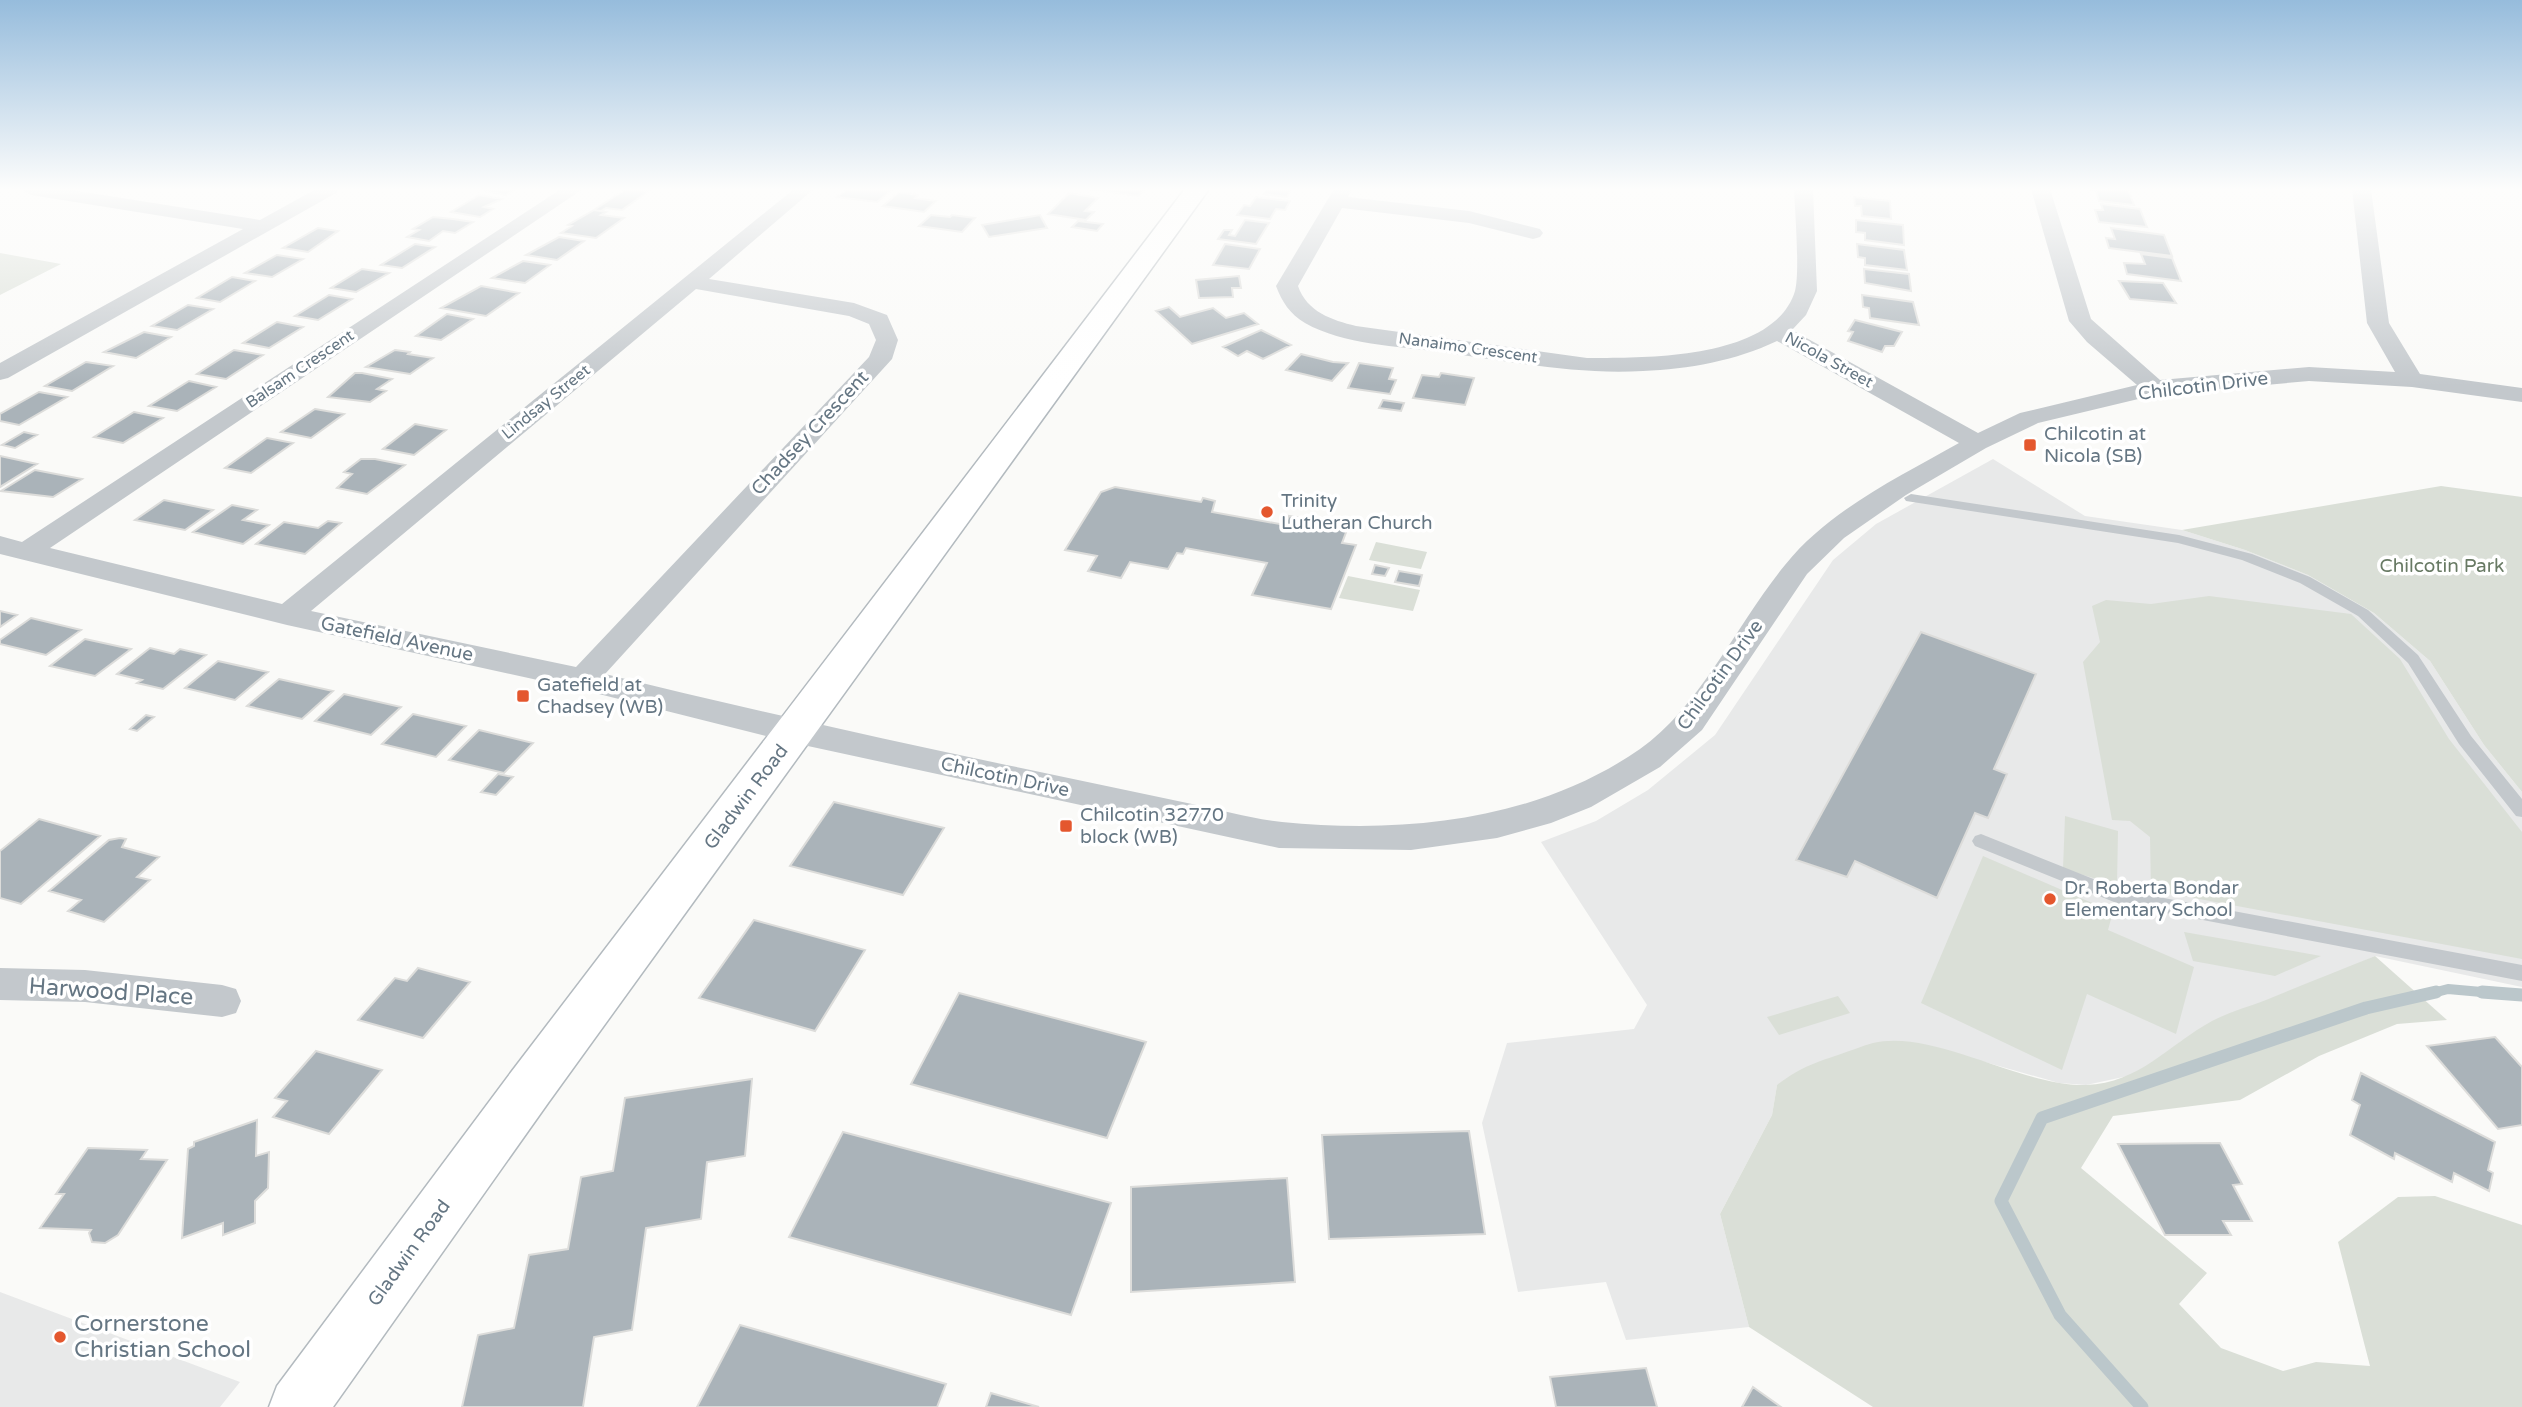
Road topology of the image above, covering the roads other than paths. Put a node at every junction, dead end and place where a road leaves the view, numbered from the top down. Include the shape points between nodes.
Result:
1 (211, 255) edge
2 (469, 255) edge
3 (725, 255) edge
4 (1148, 255) edge
5 (1305, 255) edge
6 (1806, 255) edge
7 (2060, 255) edge
8 (2370, 255) edge
9 (692, 282) junction
10 (1777, 331) junction
11 (0, 373) edge
12 (2412, 380) junction
13 (2155, 388) junction
14 (2522, 395) edge
15 (1977, 443) junction
16 (1912, 498) dead end
17 (13, 548) edge
18 (288, 615) junction
19 (583, 680) junction
20 (794, 732) junction
21 (2522, 811) edge
22 (1981, 841) dead end
23 (2522, 973) edge
24 (0, 984) edge
25 (222, 1001) dead end
26 (298, 1407) edge

1 - 11 street
2 - 17 street, Balsam Crescent
3 - 9 street, Lindsay Street
4 - 20 main road, Gladwin Road
5 - 10 street, Nanaimo Crescent via 1287,286 1290,300 1327,326 1356,333 1617,365 1693,360
6 - 10 street, Nicola Street via 1807,291 1795,315
7 - 13 street via 2080,321
8 - 12 street via 2378,323
9 - 18 street, Lindsay Street
9 - 19 street, Chadsey Crescent via 854,310 879,320 887,340 880,359
10 - 15 street, Nicola Street
12 - 13 street, Chilcotin Drive via 2309,374
12 - 14 street, Chilcotin Drive
13 - 15 street, Chilcotin Drive via 2029,418
15 - 20 street, Chilcotin Drive via 1857,514 1813,550 1691,721 1660,751 1590,795 1545,814 1488,828 1353,840 1279,835
16 - 21 lane via 2179,539 2247,557 2305,580 2363,613 2413,659 2465,740
17 - 18 street, Gatefield Avenue
18 - 19 street, Gatefield Avenue
19 - 20 street, Gatefield Avenue
20 - 26 main road, Gladwin Road
22 - 23 lane via 2119,897
24 - 25 street, Harwood Place via 85,986

